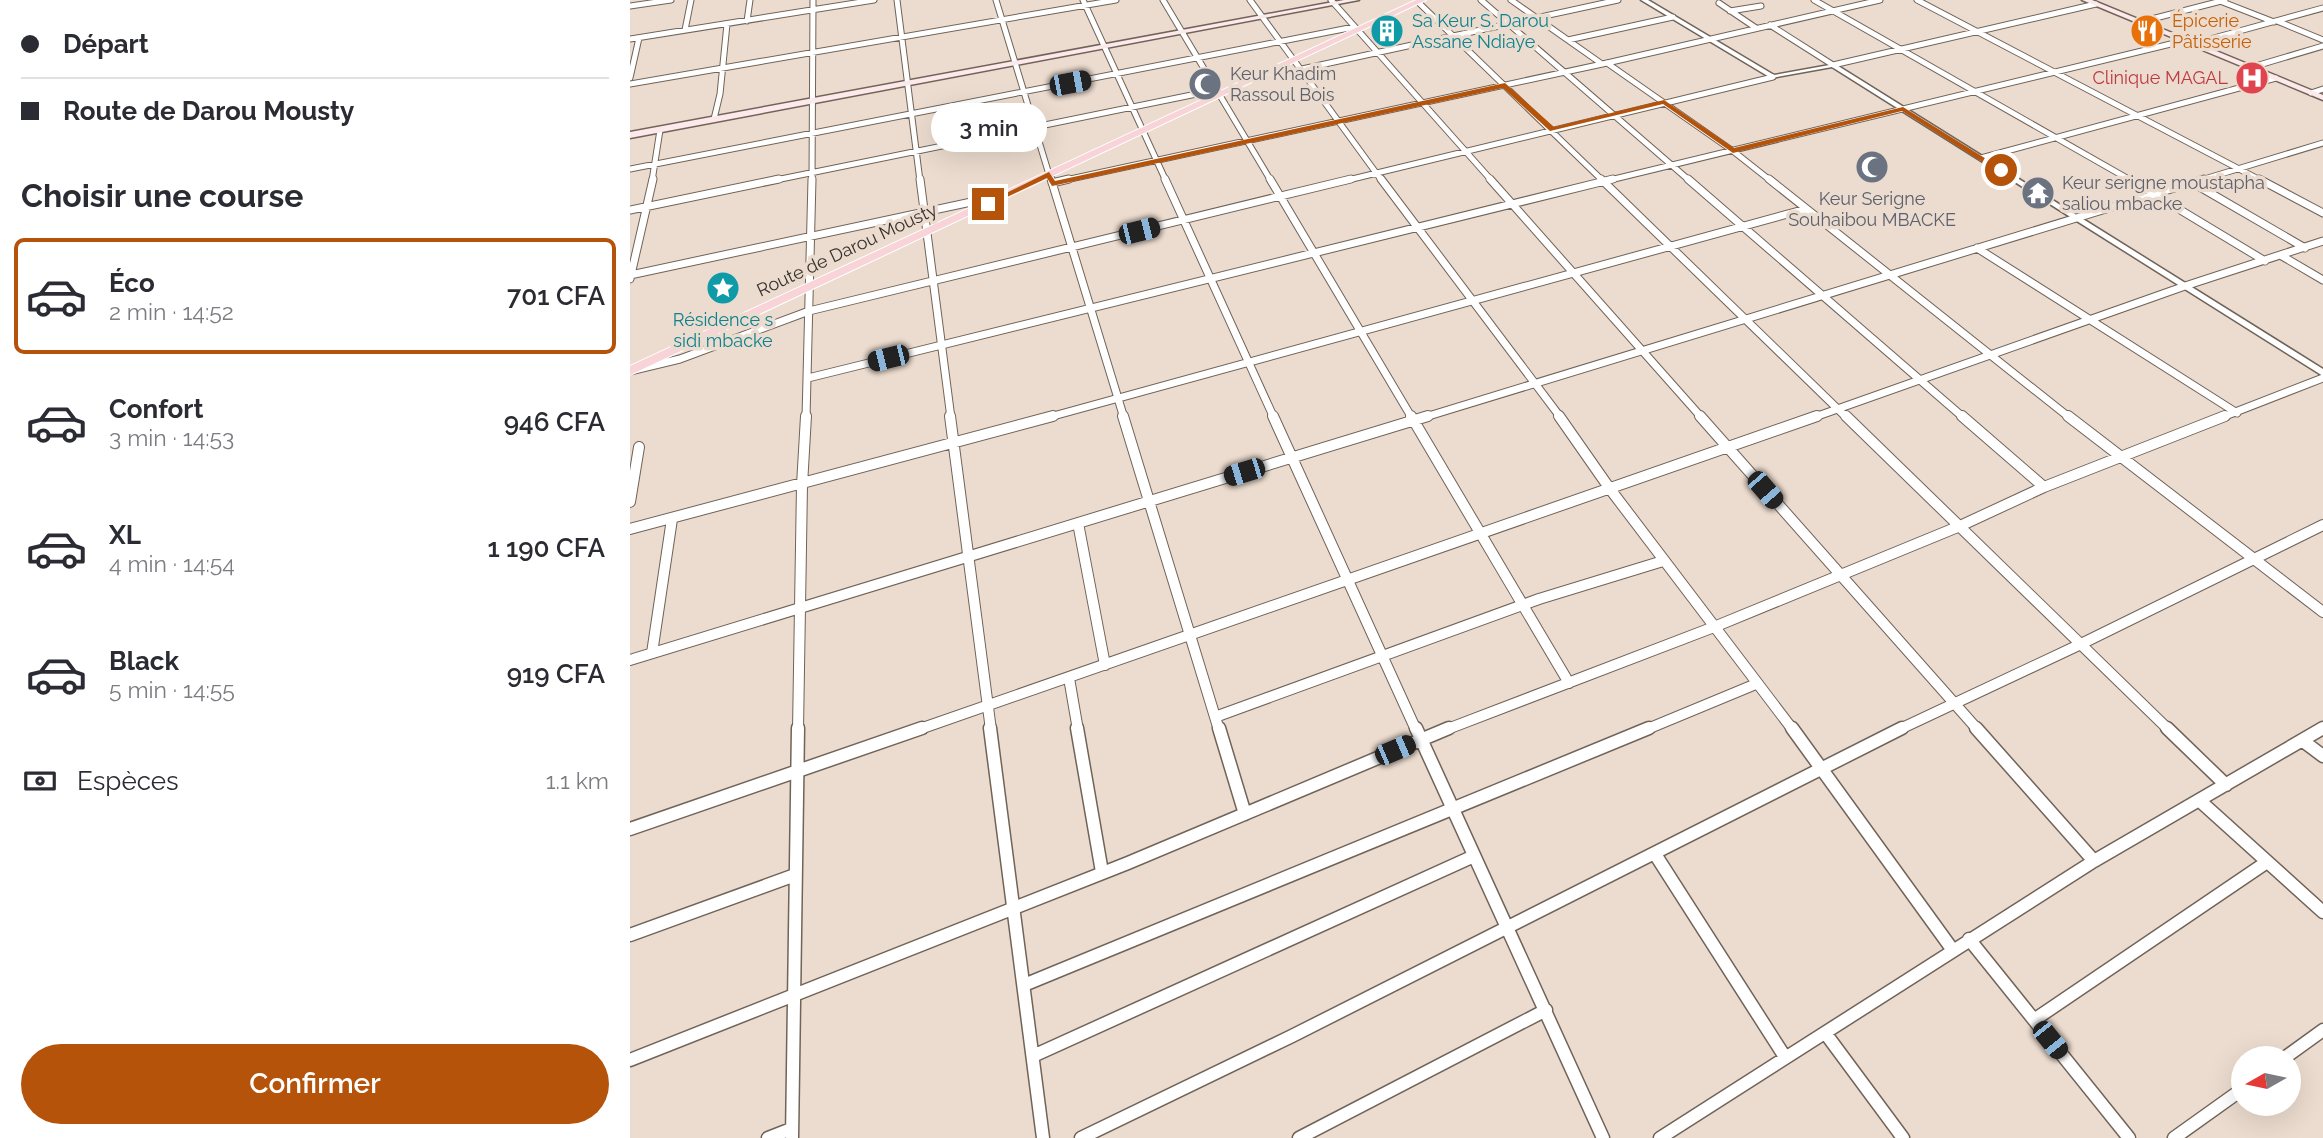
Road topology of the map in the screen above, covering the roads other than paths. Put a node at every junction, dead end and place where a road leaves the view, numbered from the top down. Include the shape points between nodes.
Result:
1 (671, 0) edge
2 (691, 0) edge
3 (750, 0) edge
4 (874, 0) edge
5 (897, 0) edge
6 (996, 0) edge
7 (1116, 0) edge
8 (1163, 0) edge
9 (1250, 0) edge
10 (1355, 0) edge
11 (1495, 0) edge
12 (1511, 0) edge
13 (1618, 0) edge
14 (1644, 0) edge
15 (1814, 0) edge
16 (1880, 0) edge
17 (1917, 0) edge
18 (2086, 0) edge
19 (2221, 0) edge
20 (1420, 1) edge
21 (1482, 1) edge
22 (1332, 2) edge
23 (1084, 3) edge
24 (1719, 3) dead end
25 (2096, 4) junction
26 (813, 5) edge
27 (630, 6) edge
28 (1761, 6) dead end
29 (2323, 8) edge
30 (1833, 10) junction
31 (1730, 11) junction
32 (1262, 17) junction
33 (1673, 17) junction
34 (1537, 18) junction
35 (1002, 19) junction
36 (747, 21) junction
37 (2276, 21) junction
38 (2140, 22) junction
39 (727, 24) junction
40 (1770, 25) junction
41 (1509, 26) junction
42 (1356, 28) junction
43 (1756, 28) junction
44 (685, 30) junction
45 (1182, 32) junction
46 (1978, 32) junction
47 (901, 36) junction
48 (639, 38) junction
49 (1454, 38) junction
50 (630, 39) edge
51 (1709, 39) junction
52 (1568, 40) junction
53 (2323, 40) edge
54 (1280, 41) junction
55 (2188, 43) junction
56 (2323, 46) edge
57 (1104, 47) junction
58 (1899, 48) junction
59 (814, 52) junction
60 (1379, 54) junction
61 (1197, 58) junction
62 (1293, 60) junction
63 (1015, 63) junction
64 (1605, 64) junction
65 (1833, 65) junction
66 (722, 68) junction
67 (2249, 68) junction
68 (1302, 69) junction
69 (2053, 71) junction
70 (1565, 72) junction
71 (1116, 74) junction
72 (1773, 77) junction
73 (630, 78) edge
74 (2276, 78) junction
75 (908, 83) junction
76 (630, 84) edge
77 (1505, 85) junction
78 (2323, 89) edge
79 (1973, 91) junction
80 (1218, 92) junction
81 (1024, 93) junction
82 (2311, 93) junction
83 (2323, 98) edge
84 (812, 101) junction
85 (1664, 102) junction
86 (1422, 103) junction
87 (1132, 107) junction
88 (1903, 109) junction
89 (911, 114) junction
90 (1615, 114) junction
91 (2141, 117) junction
92 (714, 119) junction
93 (1340, 121) junction
94 (1035, 127) junction
95 (1553, 129) junction
96 (660, 130) junction
97 (1143, 132) junction
98 (812, 133) junction
99 (630, 135) edge
100 (2056, 138) junction
101 (1247, 141) junction
102 (2323, 143) edge
103 (1464, 151) junction
104 (1733, 151) junction
105 (916, 152) junction
106 (1981, 158) junction
107 (1156, 161) junction
108 (656, 164) junction
109 (1674, 165) junction
110 (630, 169) edge
111 (2237, 169) junction
112 (1377, 172) junction
113 (811, 173) junction
114 (1051, 179) junction
115 (1605, 182) junction
116 (2193, 183) junction
117 (1008, 194) junction
118 (2155, 194) junction
119 (1280, 196) junction
120 (1513, 205) junction
121 (646, 207) junction
122 (1806, 209) junction
123 (630, 210) edge
124 (924, 212) junction
125 (2323, 214) edge
126 (2077, 218) junction
127 (1183, 220) junction
128 (1745, 226) junction
129 (1417, 229) junction
130 (927, 233) junction
131 (811, 236) junction
132 (639, 238) junction
133 (630, 240) edge
134 (2323, 241) edge
135 (1072, 247) junction
136 (1671, 247) junction
137 (1977, 248) junction
138 (2305, 248) junction
139 (1314, 254) junction
140 (2281, 256) junction
141 (2265, 261) junction
142 (1574, 274) junction
143 (1890, 275) junction
144 (630, 277) edge
145 (1210, 279) junction
146 (2323, 280) edge
147 (933, 281) junction
148 (2185, 286) junction
149 (809, 287) junction
150 (1825, 295) junction
151 (1473, 302) junction
152 (1090, 309) junction
153 (809, 311) junction
154 (2093, 319) junction
155 (1744, 320) junction
156 (1361, 333) junction
157 (941, 345) junction
158 (1642, 351) junction
159 (1992, 354) junction
160 (1249, 364) junction
161 (630, 371) edge
162 (2323, 373) edge
163 (808, 378) junction
164 (2323, 378) edge
165 (1923, 380) junction
166 (1536, 383) junction
167 (1118, 400) junction
168 (1839, 409) junction
169 (2237, 413) junction
170 (1413, 421) junction
171 (954, 444) junction
172 (639, 447) dead end
173 (1728, 448) junction
174 (1292, 458) junction
175 (2120, 458) junction
176 (802, 485) junction
177 (2044, 487) junction
178 (1610, 489) junction
179 (1149, 501) junction
180 (630, 502) edge
181 (672, 519) junction
182 (1078, 523) junction
183 (2323, 525) edge
184 (1961, 526) junction
185 (630, 529) edge
186 (1479, 532) junction
187 (969, 556) junction
188 (2255, 559) junction
189 (1663, 561) junction
190 (1840, 574) junction
191 (1348, 581) junction
192 (1523, 605) junction
193 (801, 607) junction
194 (2323, 612) edge
195 (1714, 627) junction
196 (1190, 636) junction
197 (2081, 644) junction
198 (652, 653) junction
199 (1383, 657) junction
200 (630, 660) edge
201 (1105, 665) junction
202 (1069, 678) junction
203 (1569, 683) junction
204 (1756, 684) junction
205 (1953, 702) junction
206 (988, 706) junction
207 (1215, 716) junction
208 (2323, 728) edge
209 (1420, 739) junction
210 (2303, 741) junction
211 (2323, 756) edge
212 (1823, 769) junction
213 (797, 773) junction
214 (2226, 785) junction
215 (2200, 801) junction
216 (1452, 809) junction
217 (1245, 814) junction
218 (630, 829) edge
219 (1654, 854) junction
220 (1474, 856) junction
221 (2094, 861) junction
222 (2267, 862) junction
223 (1102, 872) junction
224 (795, 875) junction
225 (1014, 906) junction
226 (2323, 912) edge
227 (1507, 928) junction
228 (630, 935) edge
229 (1969, 939) junction
230 (1952, 949) junction
231 (1024, 985) junction
232 (795, 995) junction
233 (1546, 1010) junction
234 (2034, 1020) junction
235 (2323, 1030) edge
236 (1826, 1034) junction
237 (2301, 1046) edge
238 (1033, 1056) junction
239 (1785, 1057) junction
240 (630, 1060) edge
241 (2231, 1096) edge
242 (792, 1133) edge
243 (768, 1138) edge
244 (1043, 1138) edge
245 (1081, 1138) edge
246 (1299, 1138) edge
247 (1603, 1138) edge
248 (1660, 1138) edge
249 (1903, 1138) edge
250 (2129, 1138) edge
251 (2174, 1138) edge

1 - 27 street
2 - 44 street
3 - 36 street
4 - 26 street
5 - 47 street
6 - 35 street
7 - 23 street
8 - 45 street
9 - 32 street
10 - 22 main road
11 - 21 street
12 - 34 street
13 - 34 street
14 - 33 street
15 - 30 street
16 - 30 street
17 - 46 street
18 - 25 main road
19 - 37 street
19 - 38 street
20 - 42 main road, Route de Darou Mousty
20 - 49 street
21 - 41 street
22 - 32 main road
22 - 42 street
23 - 35 street
23 - 57 street
24 - 31 street
25 - 38 main road
25 - 46 street
26 - 36 street
26 - 59 street
28 - 31 street
29 - 37 street
30 - 40 street
30 - 58 street
31 - 43 street
32 - 45 main road
32 - 54 street
33 - 51 street
33 - 52 street
34 - 41 street
34 - 52 street
35 - 47 street
35 - 63 street
36 - 39 street
37 - 53 street
37 - 55 street
38 - 55 main road
39 - 44 street
39 - 66 street
40 - 43 street
40 - 65 street
41 - 49 street
41 - 70 street
42 - 54 street
42 - 60 street
42 - 62 main road, Route de Darou Mousty
43 - 51 street
44 - 48 street
45 - 57 main road
45 - 61 street
46 - 58 street
46 - 69 street
47 - 59 street
47 - 75 street
48 - 50 street
48 - 73 street
49 - 60 street
49 - 77 street
51 - 64 street
51 - 72 street
52 - 64 street
54 - 61 street
54 - 62 street
55 - 67 main road
55 - 69 street
56 - 67 street
57 - 63 main road
57 - 71 street
58 - 65 street
58 - 79 street
59 - 66 street
59 - 84 street
60 - 68 street
60 - 86 street
61 - 71 street
61 - 80 street
62 - 68 street
62 - 80 main road, Route de Darou Mousty
63 - 75 main road
63 - 81 street
64 - 70 street
64 - 85 street
65 - 72 street
65 - 88 street
66 - 76 street
66 - 92 street
67 - 74 main road
68 - 93 street
69 - 79 street
69 - 91 street
70 - 77 street
70 - 90 street
71 - 81 street
71 - 87 street
72 - 85 street
74 - 82 main road
74 - 91 street
75 - 84 main road
75 - 89 street
77 - 86 street
77 - 95 street
78 - 82 street
79 - 88 street
79 - 100 street
80 - 87 street
80 - 97 main road, Route de Darou Mousty
80 - 101 street
81 - 89 street
81 - 94 street
82 - 83 main road
84 - 92 main road
84 - 98 street
85 - 90 street
85 - 104 street
86 - 93 street
86 - 103 street
87 - 94 street
87 - 97 street
88 - 104 street
88 - 106 street
89 - 98 street
89 - 105 street
90 - 95 street
90 - 109 street
91 - 100 street
91 - 111 street
92 - 96 main road
93 - 101 street
93 - 112 street
94 - 105 street
94 - 114 street
95 - 103 street
95 - 115 street
96 - 99 main road
96 - 108 street
97 - 107 street
97 - 114 main road, Route de Darou Mousty
98 - 108 street
98 - 113 street
100 - 106 street
100 - 118 street
101 - 107 street
101 - 119 street
102 - 111 street
103 - 112 street
103 - 120 street
104 - 109 street
104 - 122 street
105 - 113 street
105 - 124 street
106 - 126 street
107 - 114 street
107 - 127 street
108 - 110 street
108 - 121 street
109 - 115 street
109 - 128 street
111 - 116 street
111 - 125 street
112 - 119 street
112 - 129 street
113 - 121 street
113 - 131 street
114 - 117 main road, Route de Darou Mousty
114 - 135 street
115 - 120 street
115 - 136 street
116 - 118 street
116 - 138 street
117 - 124 street
117 - 130 main road, Route de Darou Mousty
118 - 126 street
118 - 141 street
119 - 127 street
119 - 139 street
120 - 129 street
120 - 142 street
121 - 123 street
121 - 132 street
122 - 128 street
122 - 143 street
124 - 130 street
124 - 131 street
126 - 137 street
126 - 148 street
127 - 135 street
127 - 145 street
128 - 136 street
128 - 150 street
129 - 139 street
129 - 151 street
130 - 147 street
130 - 149 main road, Route de Darou Mousty
131 - 144 street
131 - 149 street
132 - 133 street
132 - 144 street
134 - 138 street
135 - 147 street
135 - 152 street
136 - 142 street
136 - 155 street
137 - 143 street
137 - 154 street
138 - 140 street
139 - 145 street
139 - 156 street
140 - 141 street
140 - 146 street
141 - 148 street
142 - 151 street
142 - 158 street
143 - 150 street
143 - 159 street
145 - 152 street
145 - 160 street
147 - 153 street
147 - 157 street
148 - 154 street
148 - 162 street
149 - 153 street
149 - 161 main road, Route de Darou Mousty
150 - 155 street
150 - 165 street
151 - 156 street
151 - 166 street
152 - 157 street
152 - 167 street
153 - 161 street via 680,359
153 - 163 street
154 - 159 street
154 - 169 street
155 - 158 street
155 - 168 street
156 - 160 street
156 - 170 street
157 - 163 street
157 - 171 street
158 - 166 street
158 - 173 street
159 - 165 street
159 - 175 street
160 - 167 street
160 - 174 street
163 - 176 street
164 - 169 street
165 - 168 street
165 - 177 street
166 - 170 street
166 - 178 street
167 - 171 street
167 - 179 street
168 - 173 street
168 - 184 street
169 - 175 street
170 - 174 street
170 - 186 street
171 - 176 street
171 - 187 street
172 - 180 street
173 - 178 street
173 - 190 street
174 - 179 street
174 - 191 street
175 - 177 street
175 - 188 street
176 - 181 street
176 - 193 street
177 - 184 street
178 - 186 street
178 - 189 street
179 - 182 street
179 - 196 street
181 - 185 street
181 - 198 street
182 - 187 street
182 - 201 street
183 - 188 street
184 - 190 street
184 - 197 street
186 - 191 street
186 - 192 street
187 - 193 street
187 - 206 street
188 - 194 street
188 - 197 street
189 - 192 street
189 - 195 street
190 - 195 street
190 - 205 street
191 - 196 street
191 - 199 street
192 - 199 street
192 - 203 street
193 - 198 street
193 - 213 street
195 - 203 street
195 - 204 street
196 - 201 street
196 - 207 street
197 - 205 street
197 - 214 street
198 - 200 street
199 - 207 street
199 - 209 street
201 - 202 street
202 - 206 street
202 - 223 street
203 - 209 street
204 - 212 street
204 - 216 street
205 - 212 street
205 - 221 street
206 - 213 street
206 - 225 street
207 - 217 street
208 - 210 street
209 - 216 street
209 - 217 street
210 - 211 street
210 - 214 street
212 - 219 street
212 - 230 street
213 - 218 street
213 - 224 street
214 - 215 street
215 - 221 street
215 - 222 street
216 - 220 street
216 - 231 street
217 - 223 street
219 - 227 street
219 - 239 street
220 - 227 street
220 - 238 street
221 - 229 street
222 - 226 street
222 - 234 street
223 - 225 street
224 - 228 street
224 - 232 street
225 - 231 street
225 - 232 street
227 - 233 street
227 - 245 street
229 - 230 street
229 - 234 street
230 - 236 street
231 - 238 street
232 - 240 street
232 - 242 street
233 - 246 street
233 - 247 street
234 - 250 street
235 - 237 street
236 - 239 street
236 - 249 street
238 - 244 street
239 - 248 street
241 - 251 street
242 - 243 street

